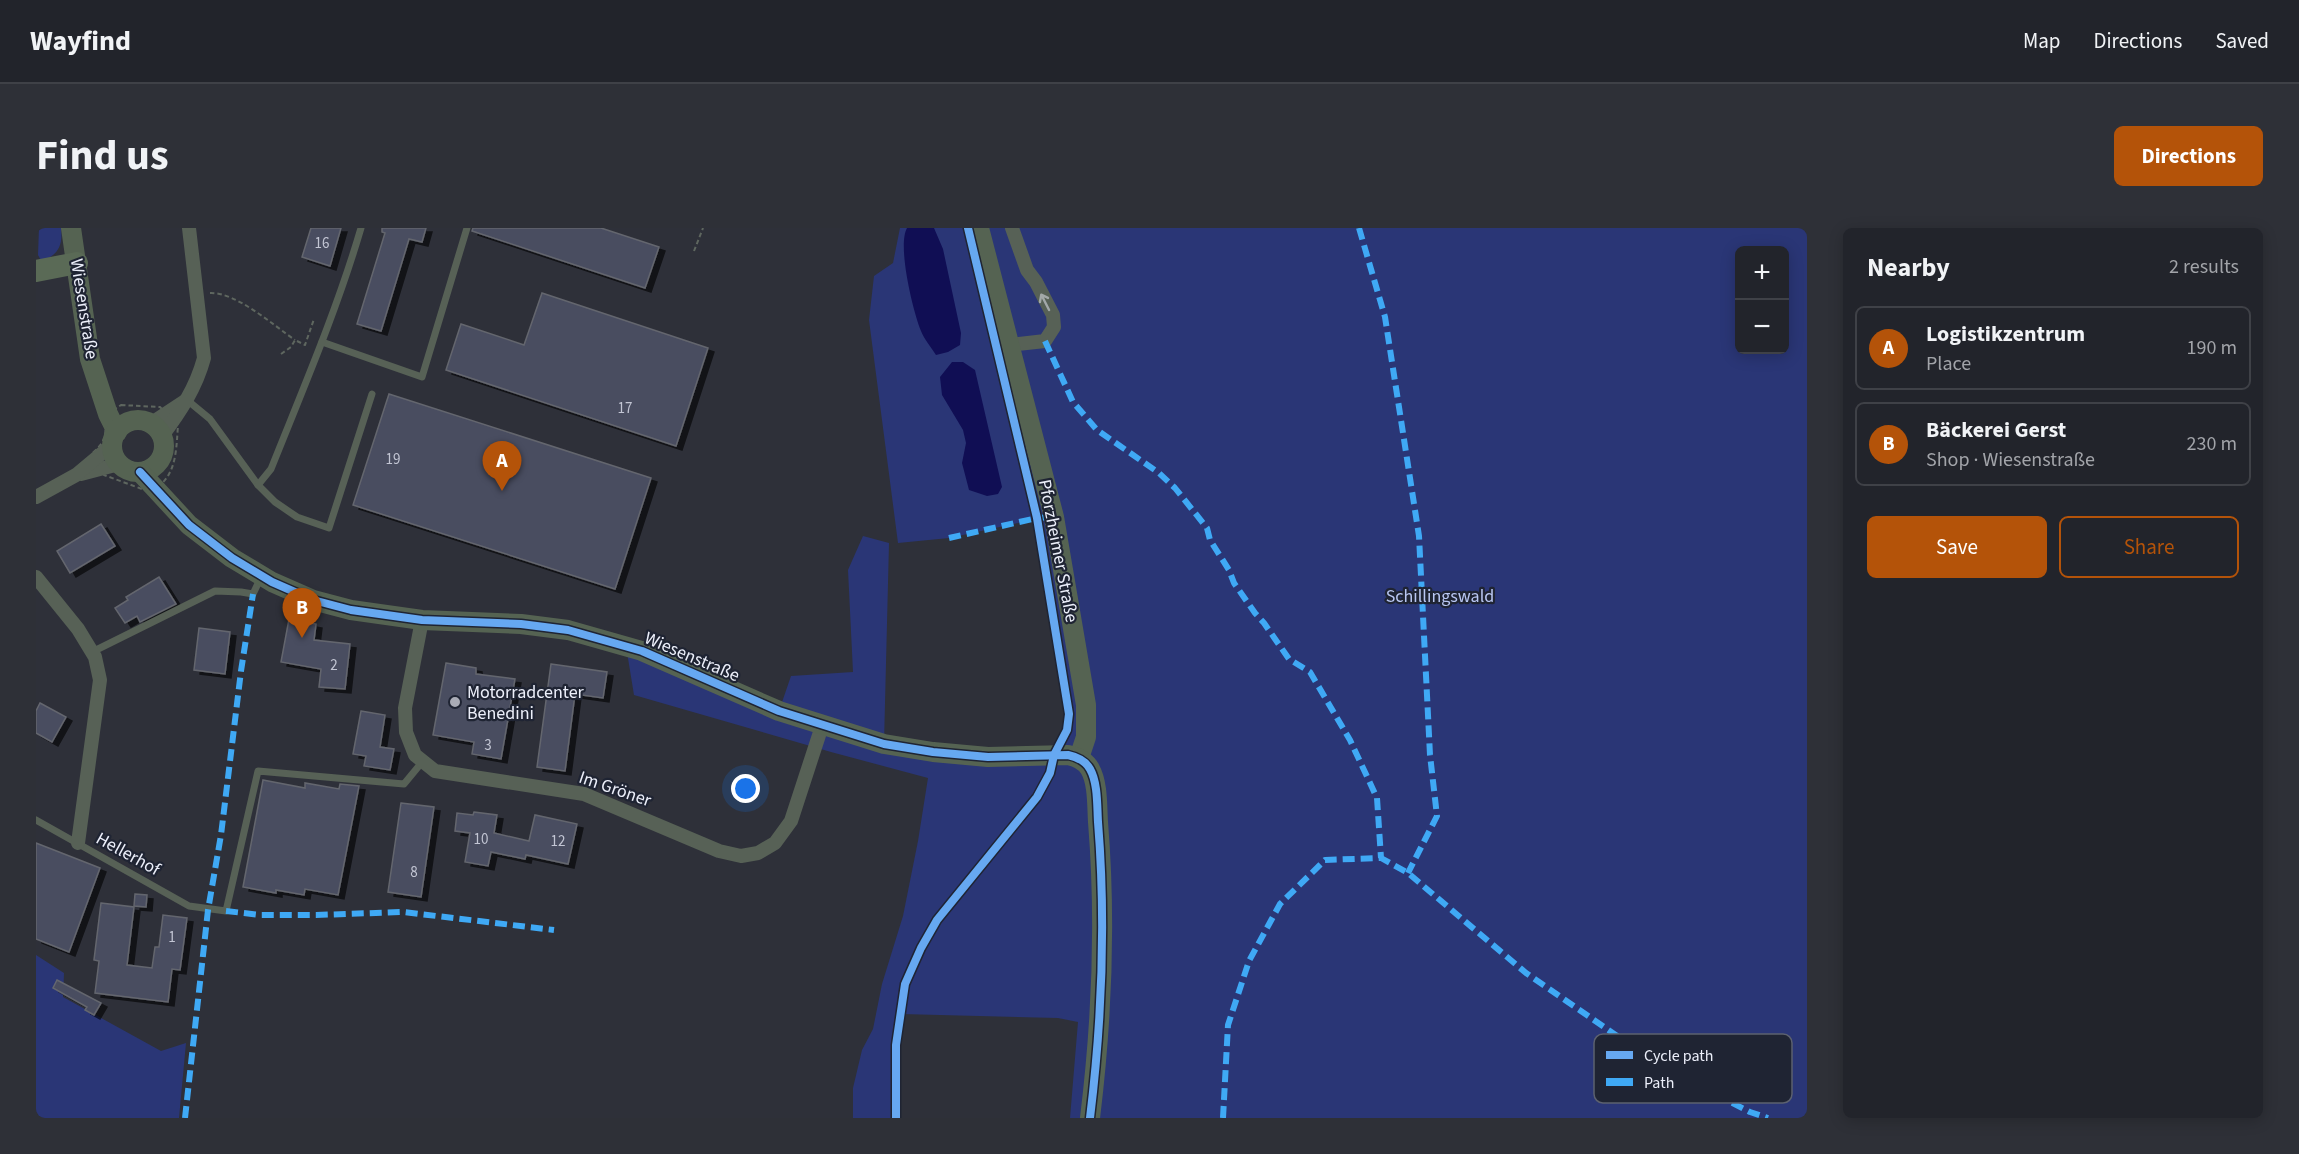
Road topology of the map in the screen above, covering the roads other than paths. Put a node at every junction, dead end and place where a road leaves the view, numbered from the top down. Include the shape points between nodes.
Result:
1 (71, 228) edge
2 (189, 228) edge
3 (361, 228) edge
4 (467, 228) edge
5 (979, 228) edge
6 (1012, 228) edge
7 (77, 263) junction
8 (36, 271) edge
9 (322, 342) junction
10 (1010, 345) junction
11 (372, 394) dead end
12 (187, 400) junction
13 (112, 411) junction
14 (158, 422) junction
15 (115, 438) junction
16 (97, 464) junction
17 (119, 464) junction
18 (153, 477) junction
19 (258, 485) junction
20 (36, 497) edge
21 (261, 576) junction
22 (36, 578) edge
23 (422, 620) junction
24 (92, 652) junction
25 (822, 726) junction
26 (1079, 758) junction
27 (423, 761) junction
28 (36, 820) edge
29 (78, 843) junction
30 (1090, 1118) edge

1 - 7 street, Wiesenstraße
2 - 12 street via 204,358
3 - 9 lane
4 - 9 lane via 423,377
5 - 10 street, Pforzheimer Straße
10 -> 6 street via 1045,341 1054,327 1053,315 1027,270
7 - 8 main road
7 - 13 street, Wiesenstraße via 88,348 100,390
9 - 19 lane via 271,469
10 - 26 street, Pforzheimer Straße via 1054,517 1084,693 1086,737
11 - 19 lane via 329,528 297,517
12 - 14 street
12 - 19 lane via 210,419
13 - 14 street, Wiesenstraße
13 - 15 street, Wiesenstraße
14 - 15 street via 122,426
14 - 18 street via 164,452
15 - 16 street
15 - 17 street via 115,458
16 - 17 street
16 - 20 street
17 - 18 street
18 - 21 street, Wiesenstraße via 189,525
21 - 23 street, Wiesenstraße via 313,600
21 - 24 lane via 253,594 215,591
22 - 24 street via 78,628
23 - 25 street, Wiesenstraße via 521,624 578,633 642,651
23 - 27 street via 405,708 406,732 415,755
24 - 29 street via 100,680
25 - 26 street, Wiesenstraße via 884,744 933,752
25 - 27 street, Im Gröner via 791,821 776,843 758,853 741,856 719,851 584,794 435,771
26 - 30 street via 1091,771 1101,854 1102,973
27 - 29 lane, Hellerhof via 404,784 258,771 226,911 189,906
28 - 29 lane, Hellerhof

